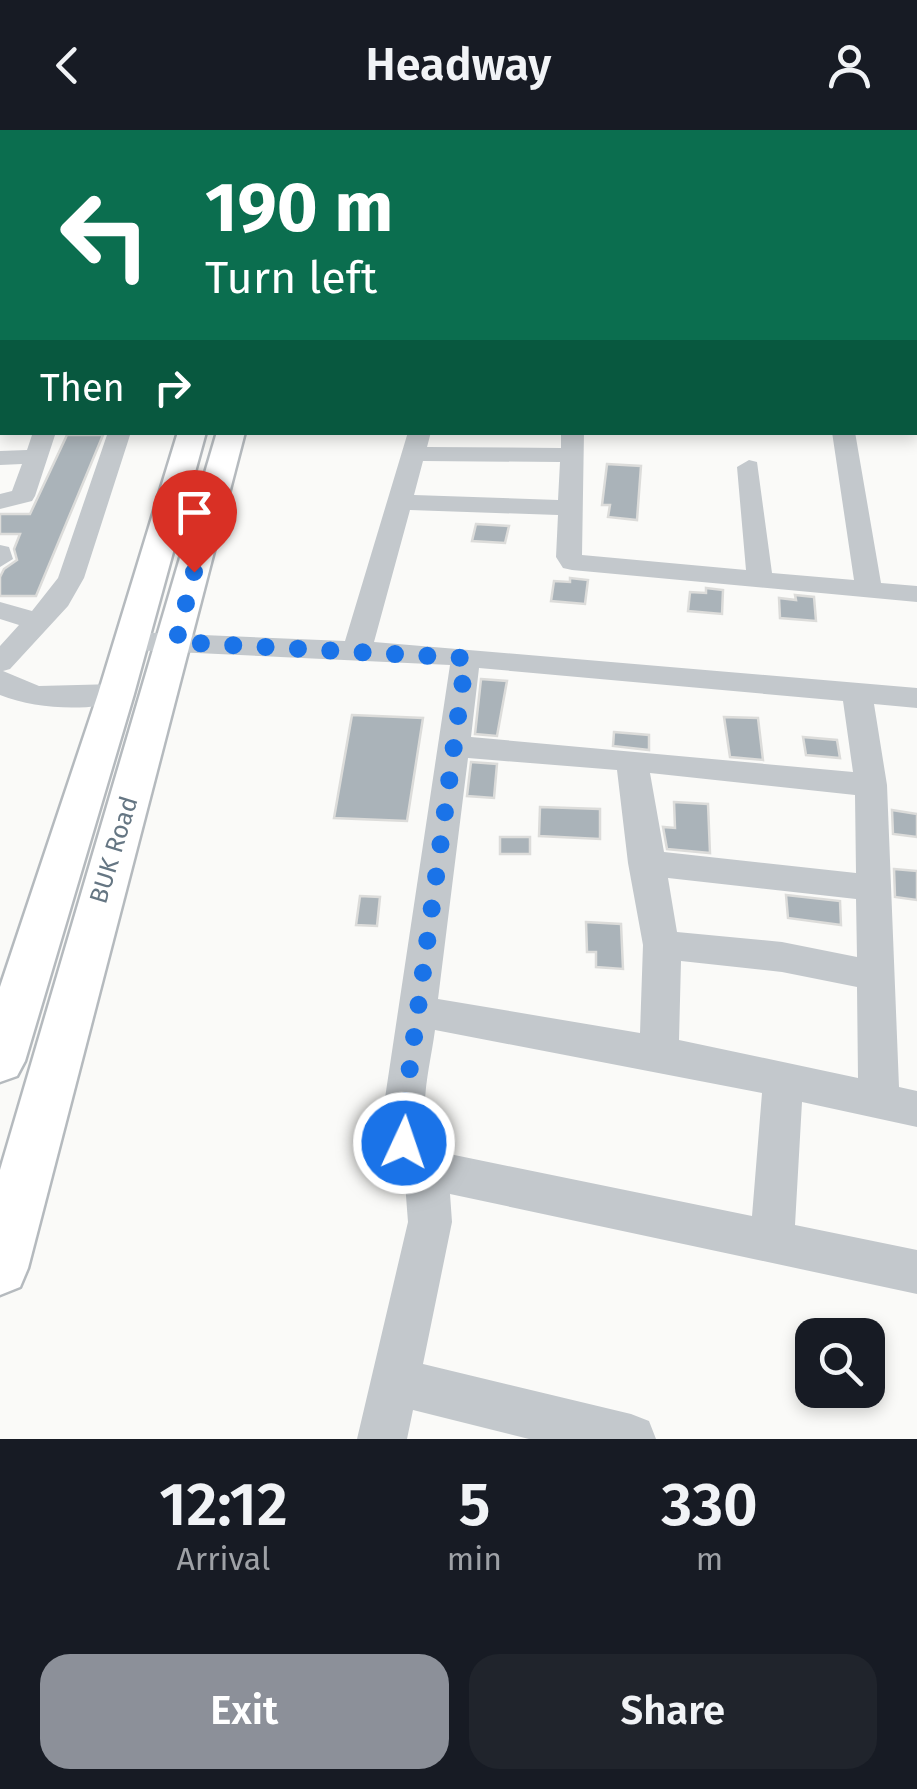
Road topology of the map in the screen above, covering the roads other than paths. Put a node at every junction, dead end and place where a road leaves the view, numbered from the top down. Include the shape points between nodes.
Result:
1 (119, 435) edge
2 (191, 435) edge
3 (230, 435) edge
4 (843, 435) edge
5 (418, 443) edge
6 (42, 444) edge
7 (573, 444) edge
8 (0, 458) edge
9 (749, 466) dead end
10 (0, 502) edge
11 (401, 502) junction
12 (570, 508) junction
13 (760, 582) junction
14 (869, 590) junction
15 (917, 594) edge
16 (0, 610) edge
17 (37, 622) junction
18 (132, 641) junction
19 (176, 642) junction
20 (357, 650) junction
21 (466, 658) junction
22 (0, 662) edge
23 (0, 680) edge
24 (857, 692) junction
25 (116, 694) junction
26 (917, 698) edge
27 (451, 746) junction
28 (632, 760) junction
29 (871, 786) junction
30 (645, 863) junction
31 (875, 888) junction
32 (660, 944) junction
33 (877, 976) junction
34 (8, 1002) edge
35 (417, 1011) junction
36 (658, 1053) junction
37 (0, 1061) edge
38 (783, 1082) junction
39 (898, 1105) edge
40 (422, 1168) junction
41 (772, 1240) junction
42 (0, 1268) edge
43 (917, 1272) edge
44 (396, 1382) junction
45 (608, 1436) edge
46 (382, 1439) edge

1 - 17 street via 71,578
2 - 18 main road, BUK Road
3 - 19 main road, BUK Road
4 - 14 street
5 - 7 street
5 - 11 street
6 - 8 street
6 - 10 street via 23,496
7 - 12 street
9 - 13 street
11 - 12 street
11 - 20 street
12 - 13 street via 572,562
13 - 14 street
14 - 15 street
16 - 17 street
17 - 22 street
18 - 19 street
18 - 25 main road, BUK Road
19 - 20 street
19 - 42 main road, BUK Road
20 - 21 street
21 - 24 street
21 - 27 street
23 - 25 street via 9,690 36,695
24 - 26 street
24 - 29 street
25 - 34 main road, BUK Road
27 - 28 street
27 - 35 street
28 - 29 street
28 - 30 street
29 - 31 street
30 - 31 street
30 - 32 street
31 - 33 street
32 - 33 street
32 - 36 street
33 - 39 street
34 - 37 main road, BUK Road
35 - 36 street
35 - 40 street via 403,1118 404,1143
36 - 38 street
38 - 39 street
38 - 41 street
40 - 41 street
40 - 44 street via 430,1222
41 - 43 street
44 - 45 street
44 - 46 street

